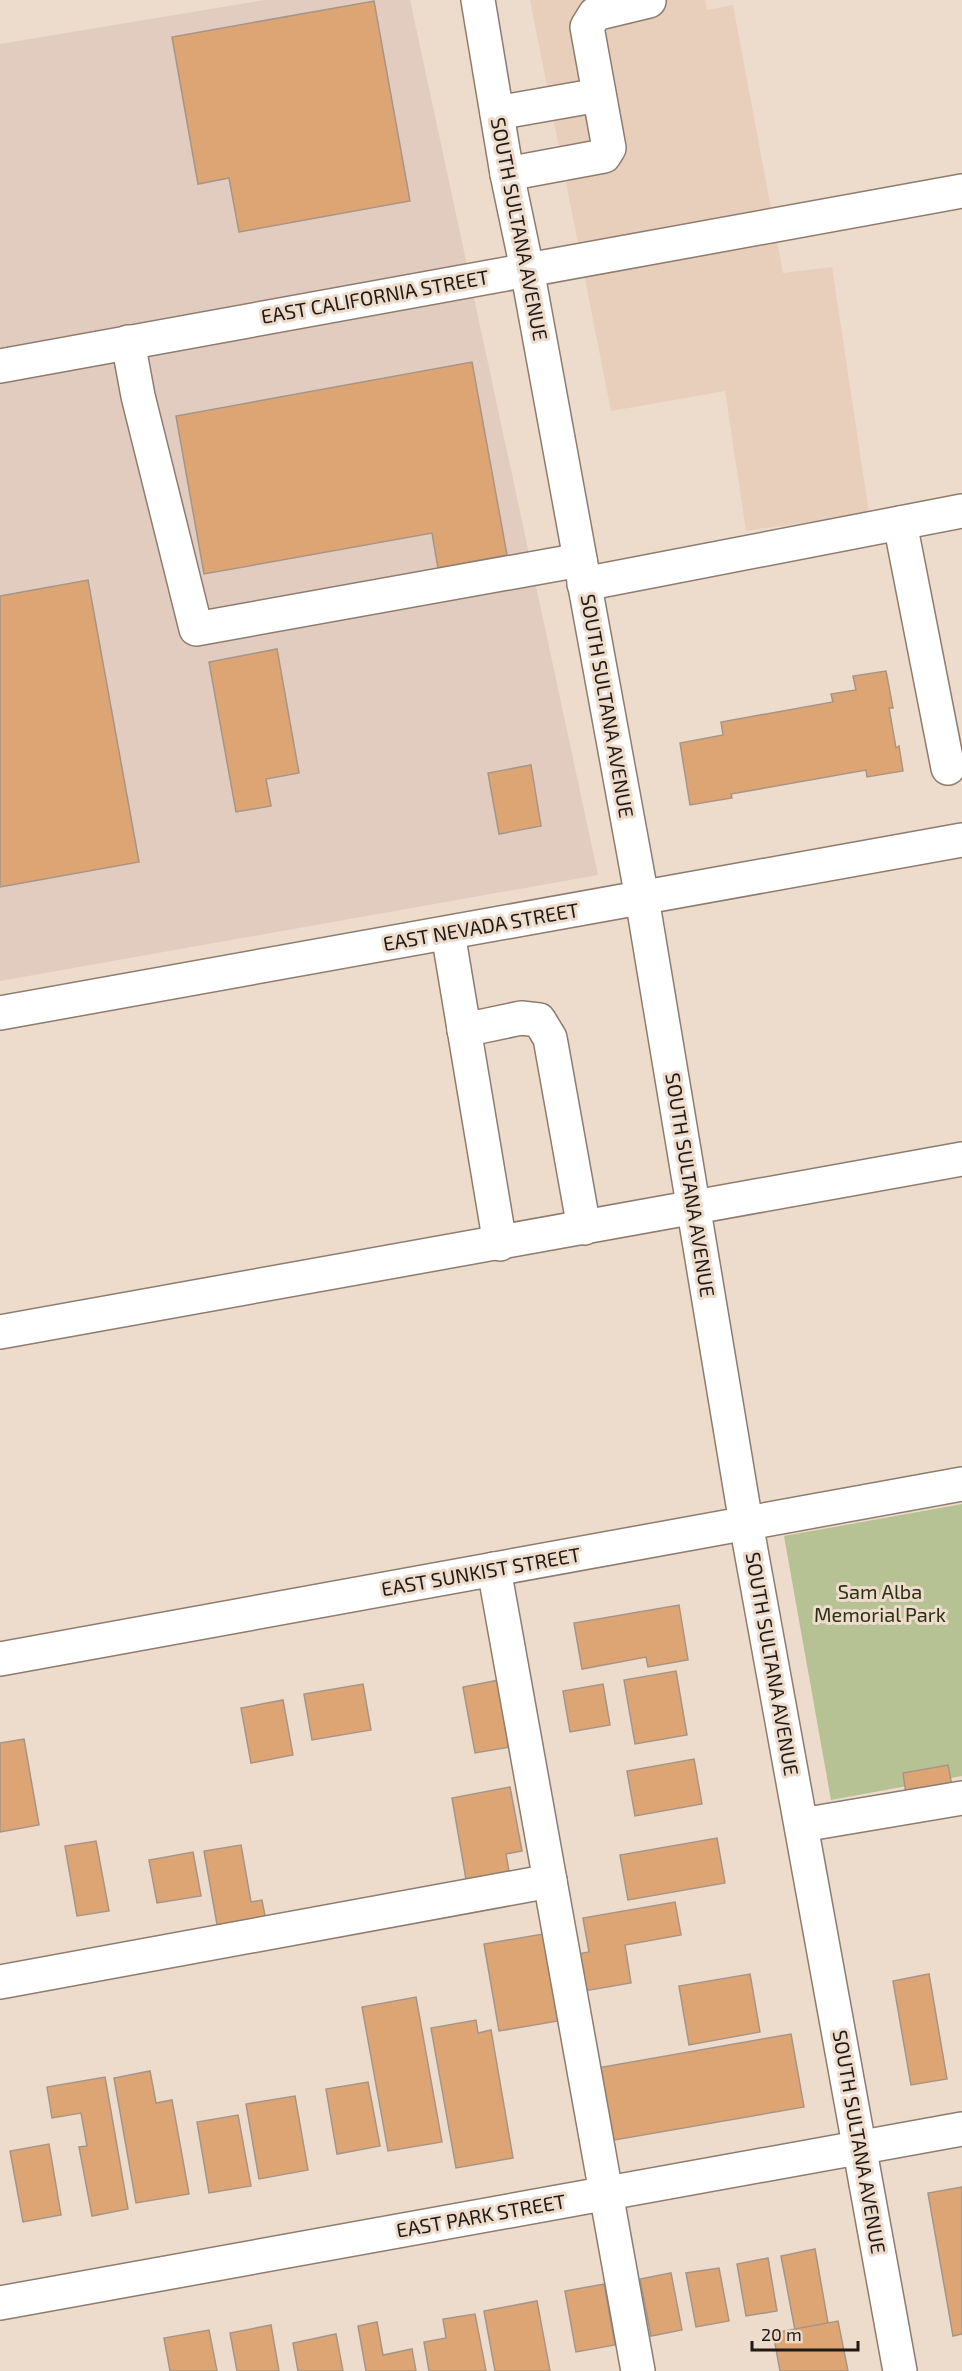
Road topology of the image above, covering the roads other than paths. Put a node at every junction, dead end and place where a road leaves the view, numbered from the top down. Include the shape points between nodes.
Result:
1 (478, 0) edge
2 (649, 1) edge
3 (599, 95) junction
4 (497, 113) junction
5 (507, 174) junction
6 (962, 191) edge
7 (527, 269) junction
8 (128, 342) junction
9 (0, 366) edge
10 (962, 511) edge
11 (900, 523) junction
12 (582, 572) junction
13 (948, 768) dead end
14 (962, 840) edge
15 (642, 898) junction
16 (448, 933) junction
17 (0, 1013) edge
18 (464, 1030) junction
19 (962, 1159) edge
20 (694, 1209) junction
21 (585, 1228) junction
22 (500, 1244) junction
23 (0, 1332) edge
24 (962, 1484) edge
25 (746, 1523) junction
26 (494, 1569) junction
27 (0, 1659) edge
28 (962, 1798) edge
29 (802, 1825) junction
30 (550, 1881) junction
31 (0, 1982) edge
32 (962, 2129) edge
33 (861, 2147) junction
34 (607, 2193) junction
35 (0, 2303) edge
36 (638, 2371) edge
37 (900, 2371) edge

1 - 4 street, SOUTH SULTANA AVENUE
2 - 3 street via 595,14 587,27
3 - 4 street
3 - 5 street via 609,148 604,156
4 - 5 street, SOUTH SULTANA AVENUE
5 - 7 street, SOUTH SULTANA AVENUE
6 - 7 street, EAST CALIFORNIA STREET
7 - 8 street, EAST CALIFORNIA STREET
7 - 12 street, SOUTH SULTANA AVENUE
8 - 9 street, EAST CALIFORNIA STREET
8 - 12 street via 196,629
10 - 11 street
11 - 12 street
11 - 13 street
12 - 15 street, SOUTH SULTANA AVENUE
14 - 15 street, EAST NEVADA STREET
15 - 16 street, EAST NEVADA STREET
15 - 20 street, SOUTH SULTANA AVENUE
16 - 17 street, EAST NEVADA STREET
16 - 18 street
18 - 21 street via 521,1018 539,1020 550,1038
18 - 22 street
19 - 20 street
20 - 21 street
20 - 25 street, SOUTH SULTANA AVENUE
21 - 22 street
22 - 23 street
24 - 25 street, EAST SUNKIST STREET
25 - 26 street, EAST SUNKIST STREET
25 - 29 street, SOUTH SULTANA AVENUE
26 - 27 street, EAST SUNKIST STREET
26 - 30 street
28 - 29 street
29 - 33 street, SOUTH SULTANA AVENUE
30 - 31 street
30 - 34 street
32 - 33 street, EAST PARK STREET
33 - 34 street, EAST PARK STREET
33 - 37 street, SOUTH SULTANA AVENUE
34 - 35 street, EAST PARK STREET
34 - 36 street

